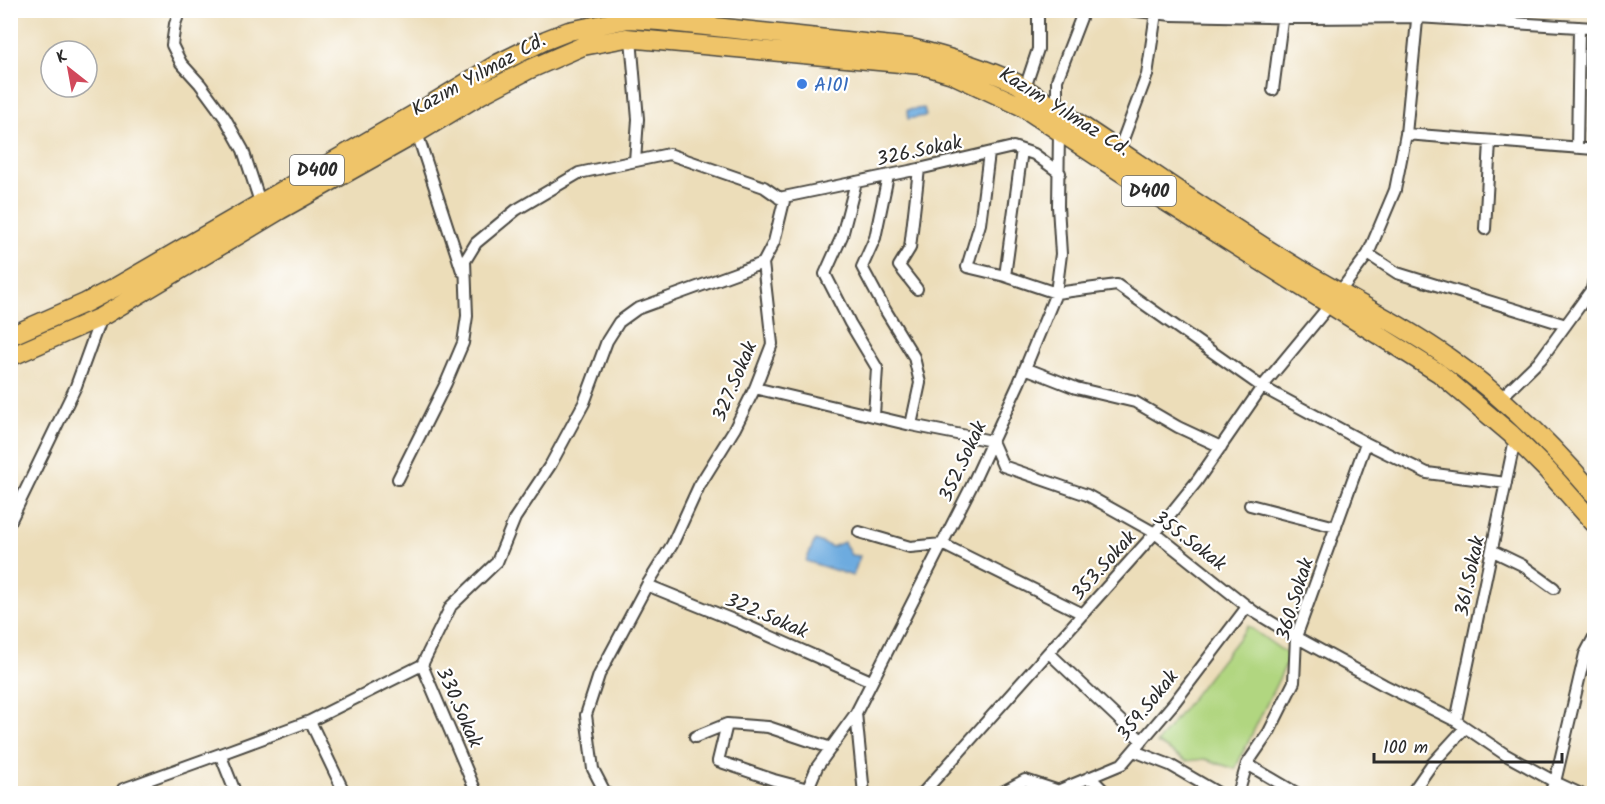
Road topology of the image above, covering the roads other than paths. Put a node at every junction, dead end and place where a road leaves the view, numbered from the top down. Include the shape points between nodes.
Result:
1 (180, 10) edge
2 (1038, 10) edge
3 (1084, 10) edge
4 (1128, 10) edge
5 (1156, 13) junction
6 (1283, 14) edge
7 (1418, 14) edge
8 (627, 15) edge
9 (1579, 27) junction
10 (1594, 28) edge
11 (631, 39) junction
12 (1025, 88) junction
13 (1273, 90) dead end
14 (1057, 109) junction
15 (1059, 131) junction
16 (417, 133) junction
17 (1406, 134) junction
18 (1490, 142) junction
19 (1577, 148) junction
20 (1594, 149) edge
21 (1022, 150) junction
22 (1119, 150) junction
23 (989, 153) junction
24 (635, 161) junction
25 (919, 169) junction
26 (1060, 173) junction
27 (888, 176) junction
28 (855, 182) junction
29 (779, 198) junction
30 (260, 202) junction
31 (1485, 229) dead end
32 (1368, 254) junction
33 (763, 263) junction
34 (1005, 276) junction
35 (1594, 279) edge
36 (466, 286) junction
37 (917, 289) dead end
38 (1056, 293) junction
39 (1334, 299) junction
40 (101, 317) junction
41 (1566, 325) junction
42 (10, 336) edge
43 (10, 357) edge
44 (1025, 368) junction
45 (1262, 387) junction
46 (755, 388) junction
47 (1500, 399) junction
48 (874, 415) junction
49 (911, 425) junction
50 (1515, 439) junction
51 (992, 441) junction
52 (1366, 443) junction
53 (1221, 447) junction
54 (398, 479) dead end
55 (1506, 483) junction
56 (1594, 494) edge
57 (1250, 505) dead end
58 (10, 522) edge
59 (1594, 523) edge
60 (1336, 527) junction
61 (859, 532) dead end
62 (1155, 533) junction
63 (942, 544) junction
64 (1493, 550) junction
65 (647, 585) junction
66 (1554, 588) dead end
67 (1247, 607) junction
68 (1083, 614) junction
69 (1296, 637) junction
70 (1594, 637) edge
71 (1049, 653) junction
72 (422, 665) junction
73 (872, 681) junction
74 (856, 713) junction
75 (310, 721) junction
76 (727, 724) junction
77 (1460, 724) junction
78 (695, 737) dead end
79 (1142, 741) junction
80 (831, 748) junction
81 (1134, 751) junction
82 (220, 754) junction
83 (1246, 764) junction
84 (1090, 777) junction
85 (1555, 782) junction
86 (807, 791) edge
87 (1055, 792) edge
88 (607, 793) edge
89 (123, 794) edge
90 (236, 794) edge
91 (345, 794) edge
92 (477, 794) edge
93 (864, 794) edge
94 (922, 794) edge
95 (999, 794) edge
96 (1107, 794) edge
97 (1220, 794) edge
98 (1238, 794) edge
99 (1298, 794) edge
100 (1411, 794) edge
101 (1549, 794) edge
102 (1581, 794) edge

1 - 30 street via 172,45 181,63 225,118 243,150
2 - 12 street via 1038,49
3 - 14 street via 1057,80
4 - 5 street
5 - 6 street
5 - 22 street via 1147,75
6 - 7 street
6 - 13 street
7 - 9 street
7 - 17 street, 353.Sokak
8 - 12 highway, Kazım Yılmaz Cd. / D400 via 911,48 989,70
8 - 30 highway, Kazım Yılmaz Cd. / D400 via 546,39
9 - 10 street
9 - 19 street
11 - 15 highway, Kazım Yılmaz Cd. / D400 via 922,66 994,92
11 - 16 highway, Kazım Yılmaz Cd. / D400 via 605,41 563,53 480,95
11 - 24 street via 638,119
12 - 14 highway, Kazım Yılmaz Cd. / D400
14 - 22 highway, Kazım Yılmaz Cd. / D400
15 - 26 street, 352.Sokak
15 - 39 highway, Kazım Yılmaz Cd. / D400
16 - 36 street
16 - 40 highway, Kazım Yılmaz Cd. / D400
17 - 18 street
17 - 32 street, 353.Sokak via 1395,190
18 - 19 street
18 - 31 street
19 - 20 street
21 - 23 street, 326.Sokak via 1013,147
21 - 26 street
21 - 34 street
22 - 39 highway, Kazım Yılmaz Cd. / D400 via 1304,272
23 - 25 street, 326.Sokak
23 - 34 street via 980,224 967,267
24 - 29 street via 669,154 764,187
24 - 36 street via 579,173 516,210 476,243 465,261
25 - 27 street, 326.Sokak
25 - 37 street via 909,249 899,266
26 - 38 street, 352.Sokak via 1061,254
27 - 28 street, 326.Sokak
27 - 49 street via 875,237 862,267 914,357 920,383
28 - 29 street, 326.Sokak
28 - 48 street via 842,236 825,274 877,368
29 - 33 street via 784,201 774,242
30 - 42 highway, Kazım Yılmaz Cd. / D400 via 85,303
32 - 39 street, 353.Sokak
32 - 41 street via 1397,273
33 - 46 street, 327.Sokak via 772,344
33 - 72 street, 330.Sokak via 637,309 619,322 607,341 584,403 551,464 515,518 496,562 452,606
34 - 38 street
35 - 41 street via 1593,289
36 - 54 street via 463,343
38 - 44 street, 352.Sokak
38 - 45 street via 1117,285
39 - 45 street, 353.Sokak
39 - 47 highway, Kazım Yılmaz Cd. / D400 via 1449,358
39 - 50 highway, Kazım Yılmaz Cd. / D400 via 1439,373
40 - 43 highway, Kazım Yılmaz Cd. / D400
40 - 58 street via 76,386
41 - 47 street via 1541,359
44 - 51 street, 352.Sokak
44 - 53 street via 1076,388 1135,402
45 - 52 street
45 - 53 street, 353.Sokak
46 - 48 street
46 - 65 street, 327.Sokak
47 - 56 highway, Kazım Yılmaz Cd. / D400 via 1563,458
48 - 49 street
49 - 51 street
50 - 55 street, 361.Sokak
50 - 59 highway, Kazım Yılmaz Cd. / D400
51 - 62 street, 355.Sokak via 1003,466 1087,495
51 - 63 street, 352.Sokak
52 - 55 street via 1427,473
52 - 60 street, 360.Sokak
53 - 62 street, 353.Sokak
55 - 64 street, 361.Sokak
57 - 60 street
60 - 69 street, 360.Sokak
61 - 63 street via 910,548
62 - 67 street, 355.Sokak
62 - 68 street, 353.Sokak
63 - 68 street
63 - 73 street, 352.Sokak
64 - 66 street
64 - 77 street, 361.Sokak
65 - 73 street, 322.Sokak
65 - 88 street, 327.Sokak via 598,675 586,715 593,769
67 - 69 street, 355.Sokak
67 - 79 street, 359.Sokak
68 - 71 street, 353.Sokak
69 - 77 street, 355.Sokak
69 - 83 street, 360.Sokak via 1294,682 1269,732
70 - 85 street via 1585,654
71 - 79 street
71 - 94 street, 353.Sokak
72 - 75 street
72 - 92 street, 330.Sokak
73 - 74 street, 352.Sokak
74 - 80 street, 352.Sokak
74 - 93 street
75 - 82 street
75 - 91 street
76 - 78 street
76 - 80 street via 768,727
76 - 86 street via 718,761
77 - 85 street, 355.Sokak
77 - 100 street
79 - 81 street, 359.Sokak
80 - 86 street, 352.Sokak
81 - 84 street, 359.Sokak via 1122,764
81 - 97 street via 1170,765
82 - 89 street via 123,789
82 - 90 street
83 - 98 street, 360.Sokak
83 - 99 street
84 - 87 street, 359.Sokak
84 - 96 street
85 - 101 street
85 - 102 street, 355.Sokak
87 - 95 street via 1025,780

